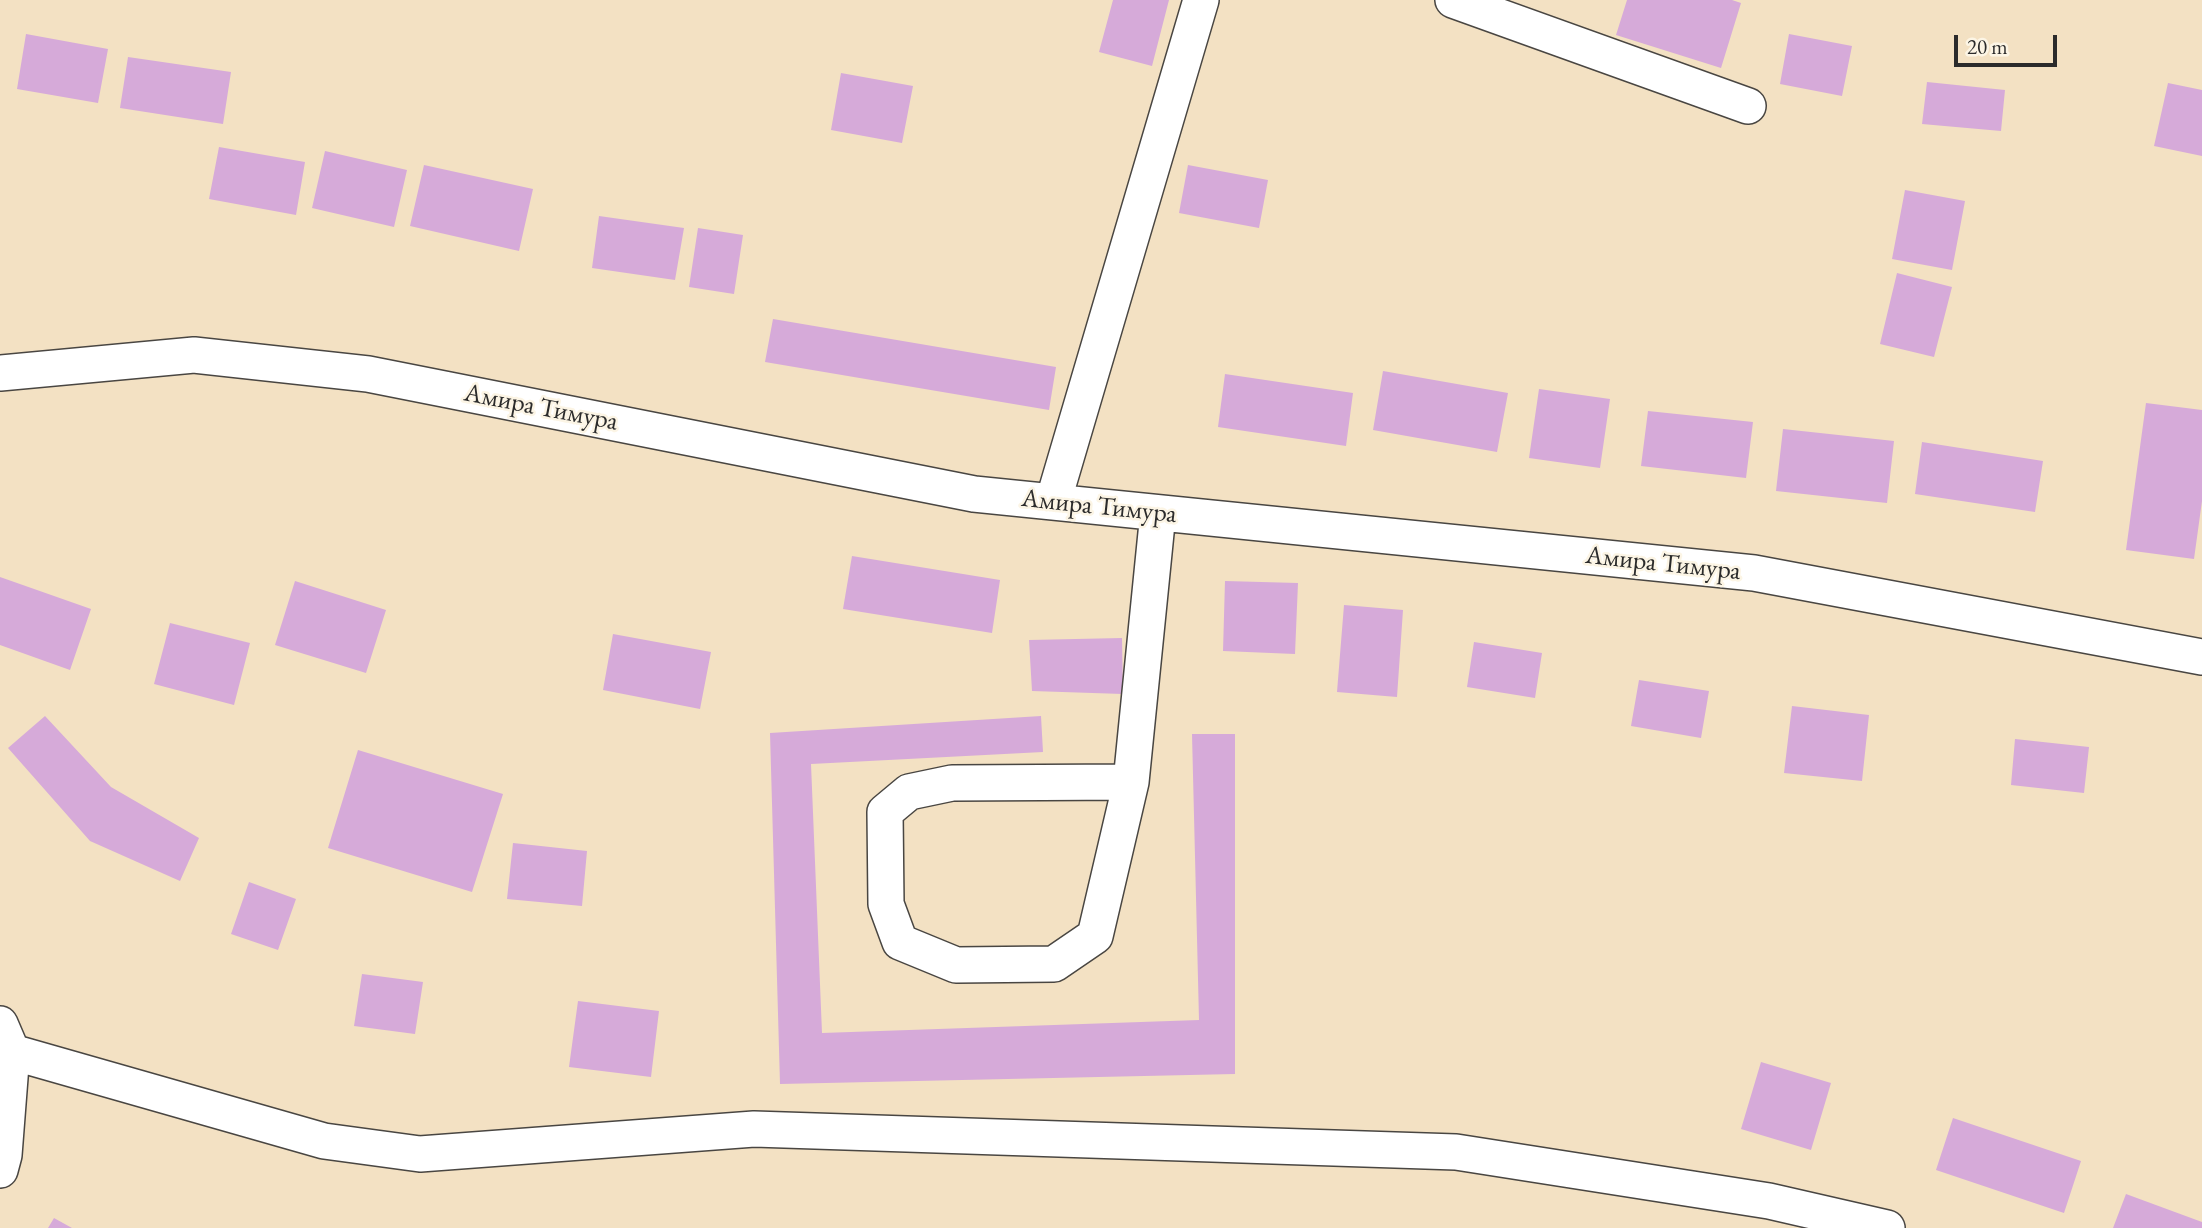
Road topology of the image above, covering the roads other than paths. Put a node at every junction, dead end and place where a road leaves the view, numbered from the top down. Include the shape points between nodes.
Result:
1 (1201, 0) edge
2 (1453, 0) edge
3 (1748, 106) dead end
4 (0, 373) edge
5 (1053, 502) junction
6 (1158, 513) junction
7 (2202, 657) edge
8 (1131, 782) junction
9 (6, 1038) edge
10 (0, 1170) edge
11 (1887, 1228) edge

1 - 5 street
2 - 3 street
4 - 5 street, Амира Тимура via 194,355 368,374 974,494
5 - 6 street, Амира Тимура
6 - 7 street, Амира Тимура via 1754,573
6 - 8 street
8 - 8 street via 1095,936 1054,964 956,965 900,942 886,904 885,812 909,792 952,783
9 - 10 street
9 - 11 street via 324,1141 421,1154 754,1129 1456,1152 1769,1201

